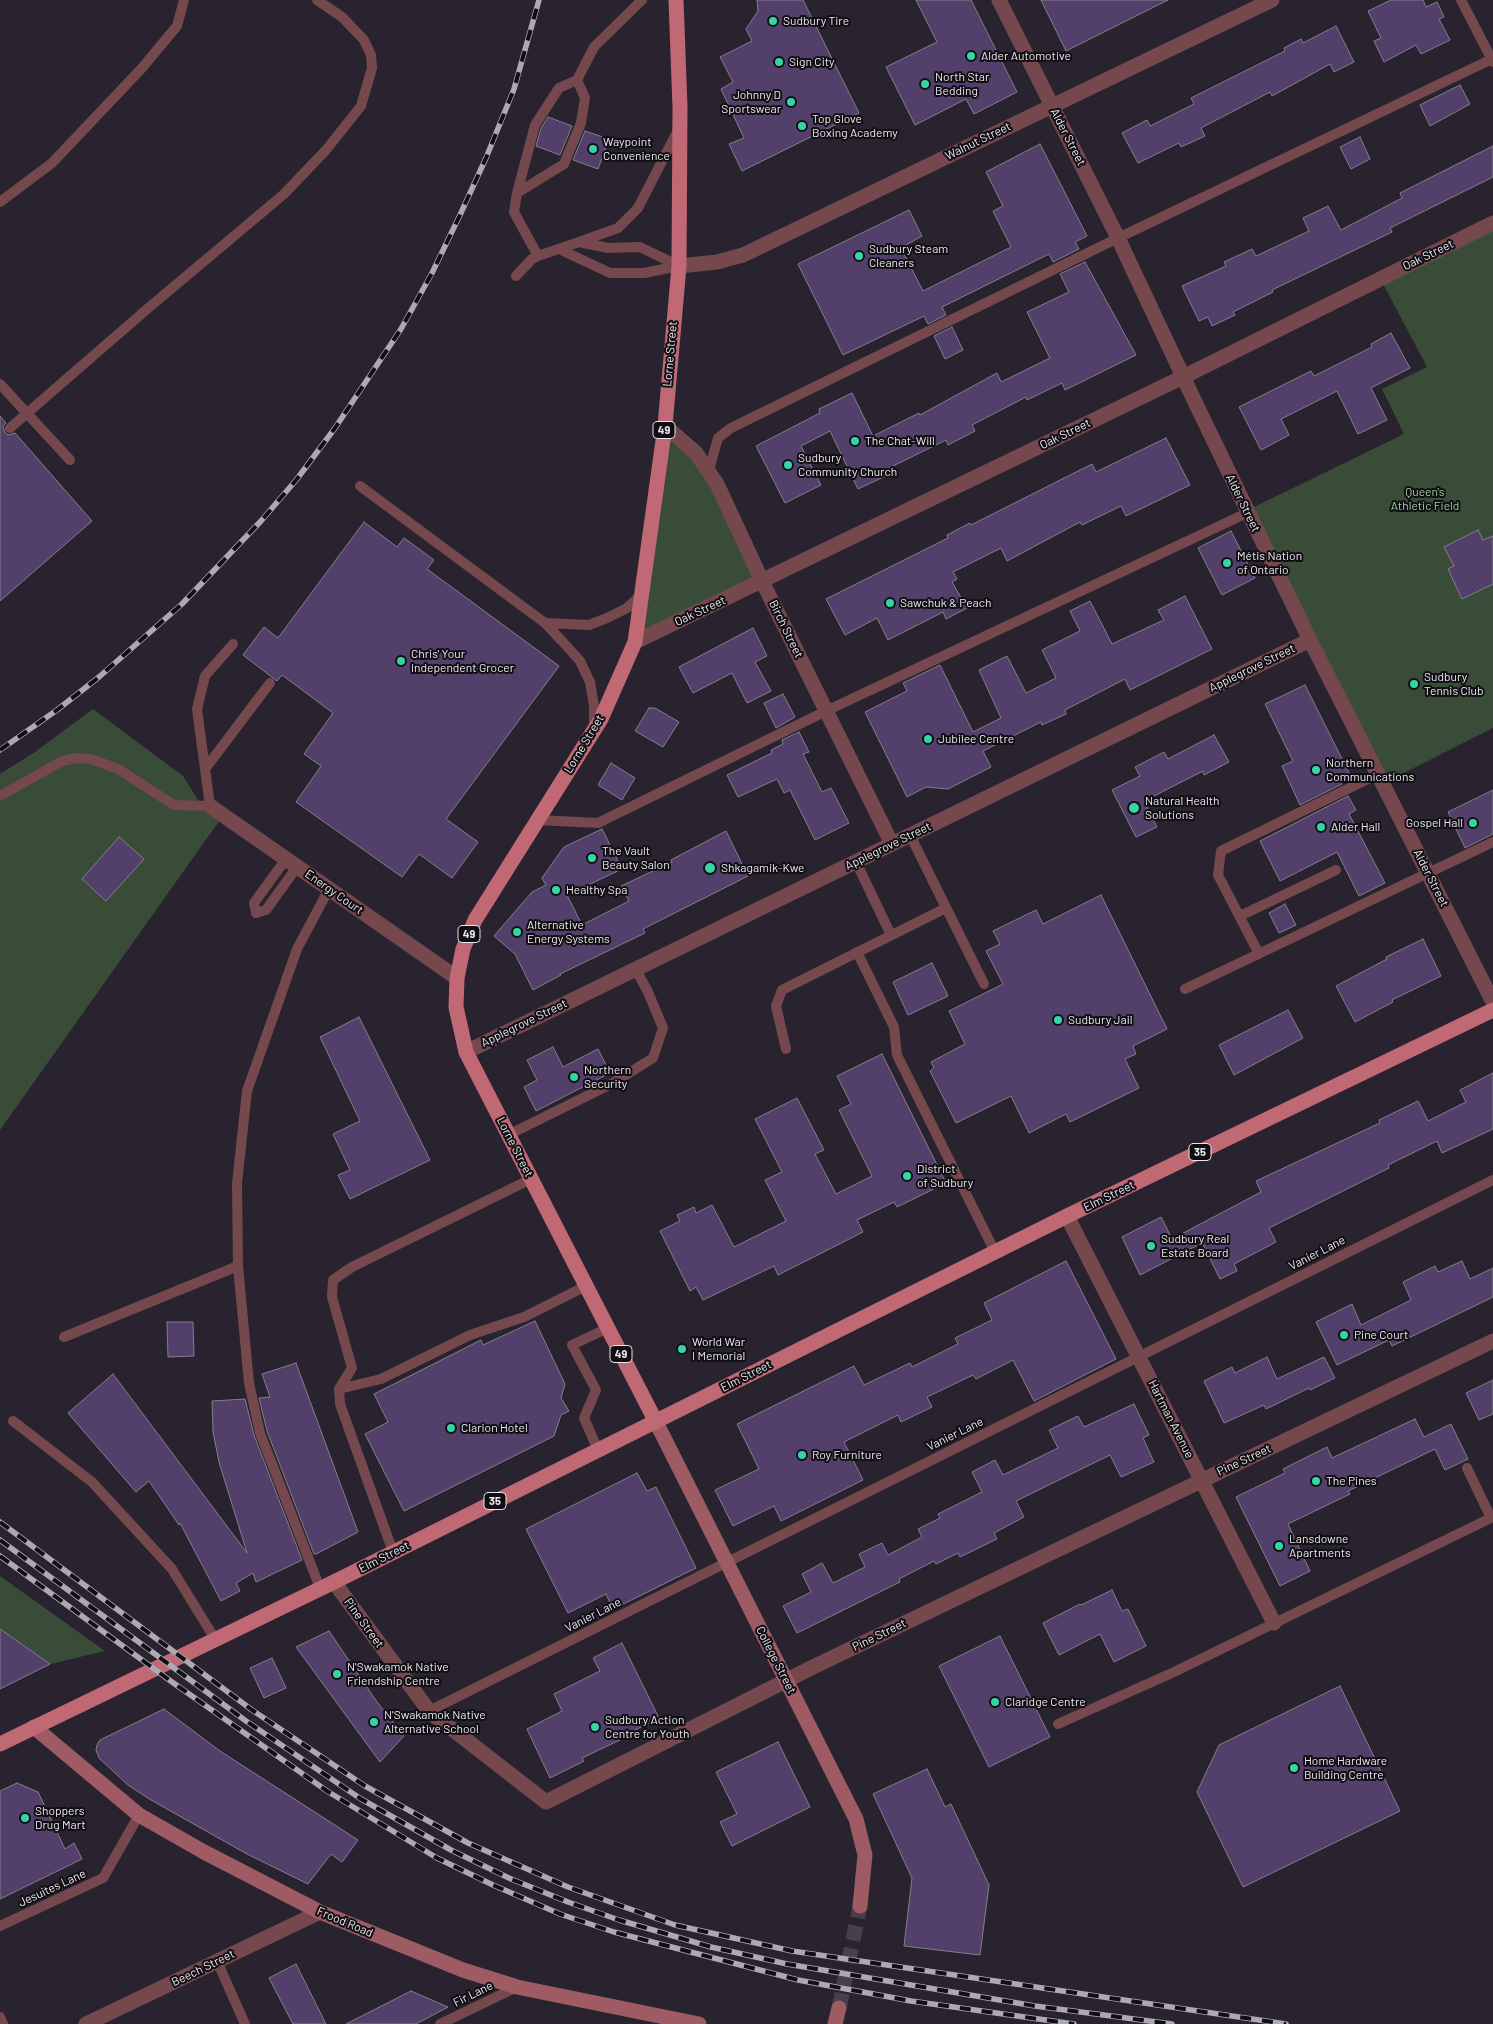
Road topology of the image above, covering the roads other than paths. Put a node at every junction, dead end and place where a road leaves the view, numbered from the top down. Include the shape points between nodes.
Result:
1 (184, 0) edge
2 (317, 0) edge
3 (642, 0) edge
4 (676, 0) edge
5 (999, 0) edge
6 (1272, 0) edge
7 (1461, 0) edge
8 (1492, 60) edge
9 (577, 80) junction
10 (1052, 106) junction
11 (680, 127) junction
12 (517, 194) junction
13 (0, 202) edge
14 (1493, 223) edge
15 (1118, 238) junction
16 (579, 242) junction
17 (559, 249) junction
18 (538, 256) junction
19 (679, 266) junction
20 (516, 276) dead end
21 (1183, 377) junction
22 (0, 384) edge
23 (27, 413) junction
24 (665, 426) junction
25 (10, 428) dead end
26 (70, 460) dead end
27 (709, 470) junction
28 (360, 486) dead end
29 (1248, 513) junction
30 (762, 581) junction
31 (642, 594) junction
32 (545, 623) junction
33 (1310, 640) junction
34 (635, 642) junction
35 (233, 644) dead end
36 (270, 684) dead end
37 (826, 711) junction
38 (594, 731) junction
39 (205, 769) junction
40 (1378, 774) junction
41 (0, 796) edge
42 (210, 806) junction
43 (538, 820) junction
44 (910, 835) junction
45 (1493, 842) edge
46 (892, 844) junction
47 (856, 862) junction
48 (292, 863) junction
49 (1336, 870) dead end
50 (1428, 874) junction
51 (329, 889) junction
52 (946, 908) junction
53 (1240, 916) junction
54 (891, 936) junction
55 (857, 952) junction
56 (1259, 954) junction
57 (635, 968) junction
58 (457, 978) junction
59 (984, 984) dead end
60 (1185, 989) dead end
61 (1493, 1002) edge
62 (1493, 1010) edge
63 (786, 1049) dead end
64 (466, 1052) junction
65 (508, 1135) junction
66 (531, 1179) junction
67 (1493, 1180) edge
68 (1067, 1216) junction
69 (995, 1252) junction
70 (238, 1266) junction
71 (586, 1286) junction
72 (608, 1328) junction
73 (64, 1337) dead end
74 (1493, 1341) edge
75 (1139, 1357) junction
76 (339, 1389) junction
77 (13, 1421) dead end
78 (656, 1422) junction
79 (598, 1450) junction
80 (1468, 1468) dead end
81 (1203, 1480) junction
82 (1492, 1518) edge
83 (393, 1552) junction
84 (726, 1562) junction
85 (327, 1585) junction
86 (1274, 1623) junction
87 (215, 1639) junction
88 (786, 1680) junction
89 (428, 1711) junction
90 (1058, 1724) dead end
91 (34, 1727) junction
92 (0, 1744) edge
93 (139, 1815) junction
94 (860, 1906) tunnel mouth
95 (320, 1912) junction
96 (0, 1926) edge
97 (217, 1961) junction
98 (517, 1987) junction
99 (839, 2008) tunnel mouth
100 (0, 2017) edge
101 (3, 2024) edge
102 (86, 2024) edge
103 (245, 2024) edge
104 (440, 2024) edge
105 (698, 2024) edge
106 (835, 2024) edge

1 - 13 lane via 177,26 142,68 52,163
2 - 23 lane via 364,40 371,55 372,68 361,106 326,150 284,194
3 - 9 lane via 594,47
4 - 11 main road, Lorne Street / 49
5 - 10 street, Alder Street
6 - 10 street, Walnut Street
7 - 8 lane
8 - 15 lane
9 - 12 lane via 559,88 535,126
9 - 12 lane via 585,98 584,106 581,123 564,164
10 - 15 street, Alder Street
10 - 19 street, Walnut Street via 743,255
11 - 16 lane via 638,208 618,228
11 - 19 main road, Lorne Street / 49
12 - 18 lane via 514,212
14 - 21 street, Oak Street
15 - 21 street, Alder Street
15 - 27 lane via 731,428 718,438
16 - 17 lane
16 - 19 lane via 608,248 640,247
17 - 18 lane
17 - 19 lane via 610,272 644,273
18 - 20 lane
19 - 24 main road, Lorne Street / 49
21 - 29 street, Alder Street
21 - 30 street, Oak Street
22 - 23 lane
23 - 25 lane
23 - 26 lane
24 - 27 street, Birch Street via 696,453
24 - 31 main road, Lorne Street / 49
27 - 30 street, Birch Street
28 - 32 lane
29 - 33 street, Alder Street
29 - 37 lane
30 - 34 street, Oak Street
30 - 37 street, Birch Street
31 - 32 lane via 627,608 589,625
31 - 34 main road, Lorne Street / 49
32 - 38 lane via 580,661 590,682
33 - 40 street, Alder Street
33 - 44 street, Applegrove Street
34 - 38 main road, Lorne Street / 49
35 - 39 lane via 205,676 197,710
36 - 39 lane
37 - 43 lane via 598,823
37 - 46 street, Birch Street
38 - 43 main road, Lorne Street / 49
39 - 42 lane
40 - 50 street, Alder Street
40 - 53 lane via 1221,850 1218,875
41 - 42 lane via 62,761 77,758 111,766 174,805
42 - 48 street, Energy Court
43 - 58 main road, Lorne Street / 49 via 474,920 463,948
44 - 46 street, Applegrove Street
44 - 52 lane
45 - 50 lane
46 - 47 street, Applegrove Street
47 - 54 lane
47 - 57 street, Applegrove Street
48 - 48 lane via 254,903 256,913 266,910
48 - 51 street, Energy Court
49 - 53 lane
50 - 56 lane
50 - 61 street, Alder Street
51 - 58 street, Energy Court
51 - 70 lane via 297,949 247,1092 237,1183
52 - 54 lane
52 - 59 lane
53 - 56 lane
54 - 55 lane
55 - 63 lane via 782,990 776,1006
55 - 69 lane via 894,1027 897,1056
56 - 60 lane
57 - 64 street, Applegrove Street
57 - 65 lane via 663,1028 653,1058 613,1083
58 - 64 main road, Lorne Street / 49 via 456,1007
62 - 68 main road, Elm Street / 35
64 - 65 main road, Lorne Street / 49
65 - 66 main road, Lorne Street / 49
66 - 71 main road, Lorne Street / 49
66 - 76 lane via 352,1267 333,1280 332,1297 352,1368
67 - 75 lane, Vanier Lane
68 - 69 main road, Elm Street / 35
68 - 75 street, Hartman Avenue
69 - 78 main road, Elm Street / 35
70 - 73 lane
70 - 85 lane via 249,1383 260,1434
71 - 72 main road, Lorne Street / 49
71 - 76 lane via 524,1317 470,1335 381,1379
72 - 78 main road, Lorne Street / 49
72 - 79 lane via 572,1345 596,1390 584,1418
74 - 81 street, Pine Street
75 - 81 street, Hartman Avenue
75 - 84 lane, Vanier Lane
76 - 83 lane via 340,1404
77 - 87 lane via 92,1482 172,1569
78 - 79 main road, Elm Street / 35
78 - 84 street, College Street
79 - 83 main road, Elm Street / 35
80 - 82 lane
81 - 86 street, Hartman Avenue
81 - 88 street, Pine Street
82 - 86 lane
83 - 85 main road, Elm Street / 35
84 - 88 street, College Street
84 - 89 lane, Vanier Lane
85 - 87 main road, Elm Street / 35
85 - 89 street, Pine Street
86 - 90 lane
87 - 91 main road, Elm Street / 35
88 - 89 street, Pine Street via 546,1802
88 - 94 street, College Street via 856,1819 865,1855
91 - 92 main road, Elm Street / 35
91 - 93 street, Frood Road
93 - 95 street, Frood Road
93 - 96 lane, Jesuites Lane via 102,1878
95 - 97 street, Beech Street
95 - 98 street, Frood Road via 463,1970
97 - 102 street, Beech Street
97 - 103 lane
98 - 104 lane, Fir Lane
98 - 105 street, Frood Road
99 - 106 street
100 - 101 lane

